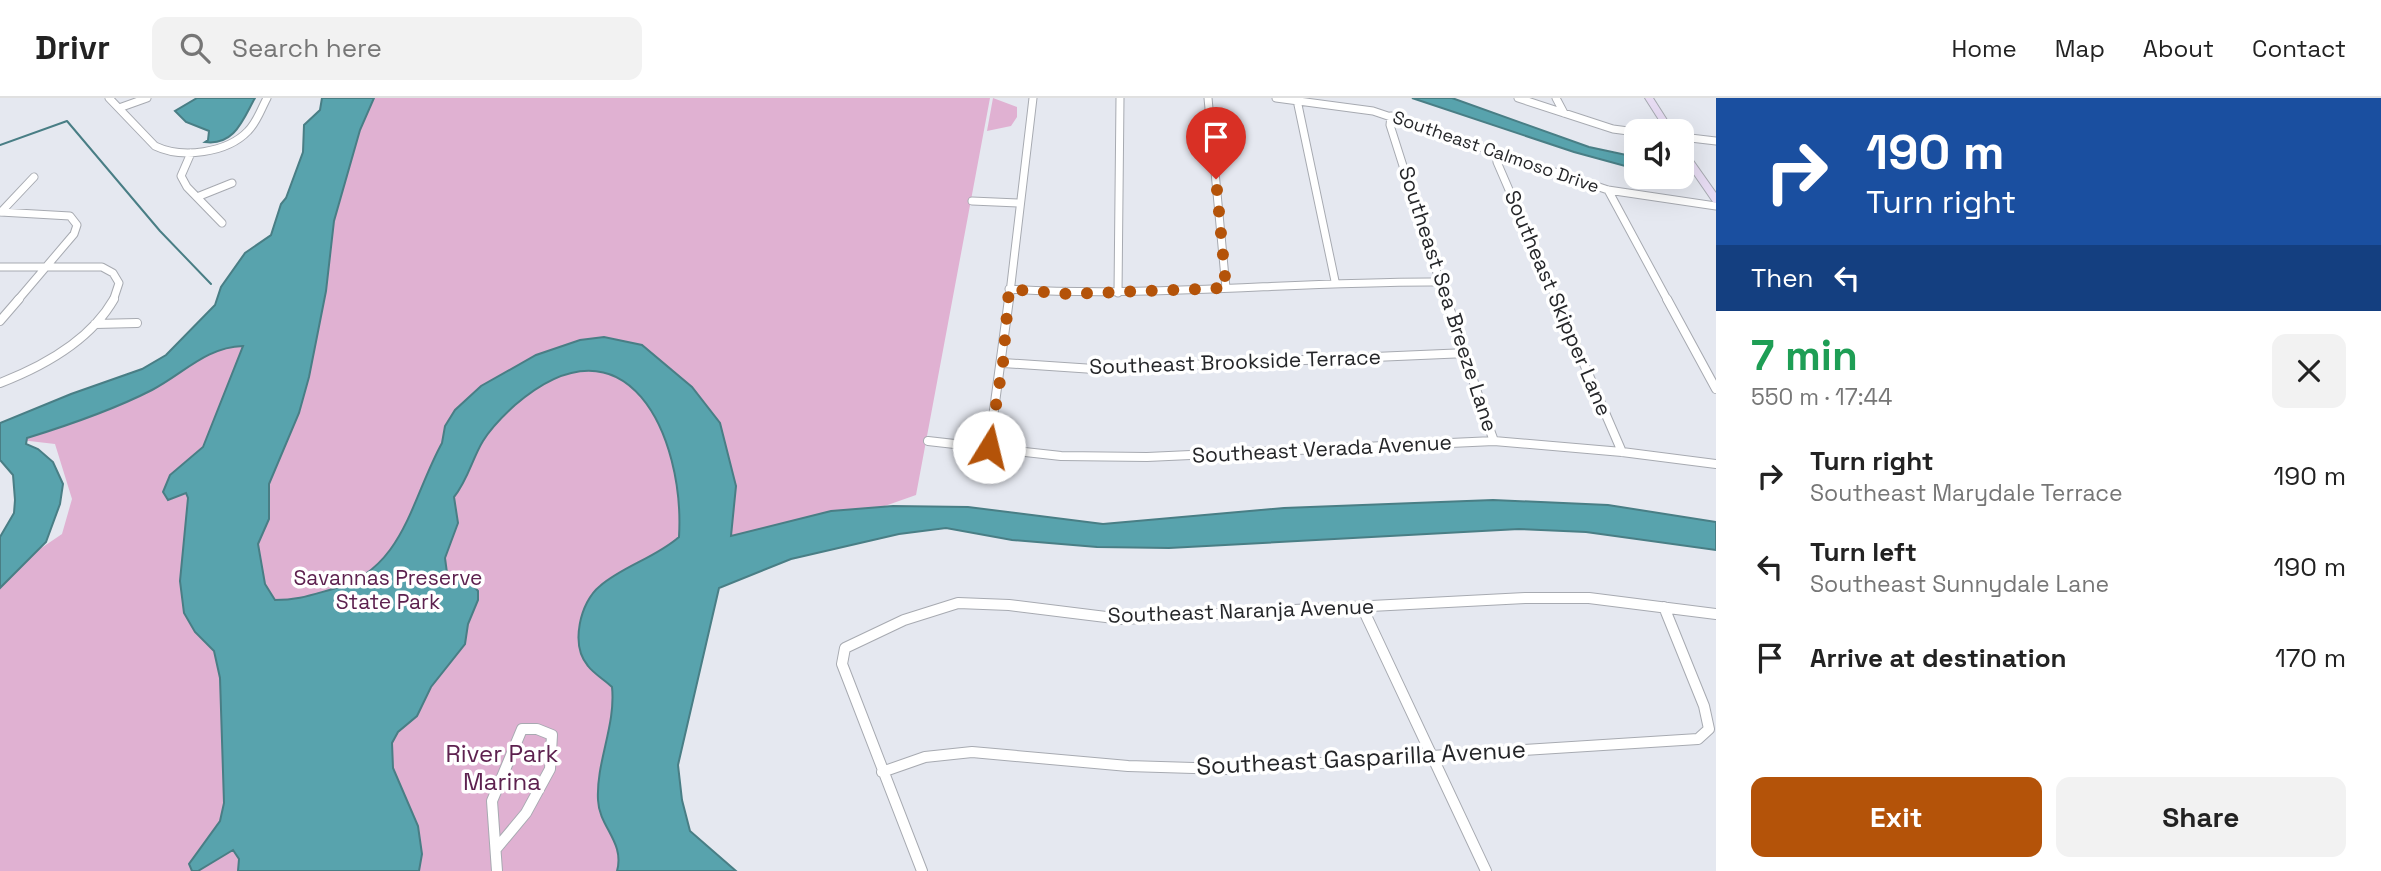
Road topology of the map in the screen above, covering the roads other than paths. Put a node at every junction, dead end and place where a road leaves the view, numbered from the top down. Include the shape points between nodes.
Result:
1 (109, 98) edge
2 (147, 98) edge
3 (267, 98) edge
4 (1033, 98) edge
5 (1120, 98) edge
6 (1208, 98) edge
7 (1276, 98) edge
8 (1518, 98) edge
9 (1556, 98) edge
10 (1649, 98) edge
11 (1297, 100) junction
12 (119, 108) junction
13 (1564, 113) junction
14 (1391, 116) junction
15 (1662, 119) edge
16 (1624, 130) edge
17 (1694, 138) edge
18 (1716, 141) edge
19 (191, 153) junction
20 (1497, 153) junction
21 (1694, 168) edge
22 (34, 177) dead end
23 (232, 183) dead end
24 (1608, 190) junction
25 (197, 197) junction
26 (1716, 200) edge
27 (972, 201) dead end
28 (1018, 204) junction
29 (1716, 206) edge
30 (0, 212) edge
31 (222, 223) dead end
32 (0, 267) edge
33 (47, 267) junction
34 (1335, 281) junction
35 (1439, 282) junction
36 (1226, 288) junction
37 (1009, 289) junction
38 (1118, 293) junction
39 (0, 321) edge
40 (137, 323) dead end
41 (95, 324) junction
42 (1467, 353) junction
43 (1003, 363) junction
44 (0, 383) edge
45 (1716, 390) edge
46 (928, 441) dead end
47 (1494, 441) junction
48 (989, 447) junction
49 (1622, 452) junction
50 (1716, 464) edge
51 (1362, 607) junction
52 (1664, 607) junction
53 (1716, 614) edge
54 (1429, 755) junction
55 (882, 772) junction
56 (496, 849) junction
57 (497, 871) edge
58 (922, 871) edge
59 (1486, 871) edge

1 - 12 street
2 - 12 street
3 - 19 street via 243,137
4 - 28 street
5 - 38 street
6 - 36 street
7 - 11 street, Southeast Calmoso Drive
8 - 13 street
9 - 13 street
10 - 15 street
11 - 14 street, Southeast Calmoso Drive
11 - 34 street
12 - 19 street via 157,148
13 - 16 street
14 - 20 street, Southeast Calmoso Drive
14 - 35 street, Southeast Sea Breeze Lane
17 - 18 street
19 - 25 street via 181,176
20 - 24 street, Southeast Calmoso Drive
20 - 49 street, Southeast Skipper Lane
21 - 26 street
22 - 30 street
23 - 25 street
24 - 29 street, Southeast Calmoso Drive
24 - 45 street
25 - 31 street
27 - 28 street
28 - 37 street
30 - 33 street via 58,213 74,219 74,234
32 - 33 street
33 - 39 street
33 - 41 street via 102,267 113,274 119,282 117,293
34 - 35 street
34 - 36 street
35 - 42 street, Southeast Sea Breeze Lane
36 - 38 street
37 - 38 street
37 - 43 street
40 - 41 street
41 - 44 street via 44,363
42 - 43 street, Southeast Brookside Terrace via 1094,369
42 - 47 street, Southeast Sea Breeze Lane
43 - 48 street
46 - 48 street, Southeast Verada Avenue
47 - 48 street, Southeast Verada Avenue via 1147,457 1060,456
47 - 49 street, Southeast Verada Avenue
49 - 50 street, Southeast Verada Avenue
51 - 52 street, Southeast Naranja Avenue via 1589,598
51 - 54 street
51 - 55 street, Southeast Naranja Avenue via 1122,619 958,603 904,620 845,648 842,664
52 - 53 street, Southeast Naranja Avenue
52 - 54 street, Southeast Gasparilla Avenue via 1704,706 1709,729 1698,739
54 - 55 street, Southeast Gasparilla Avenue via 1226,769 1128,766 972,752 925,757
54 - 59 street
55 - 58 street, Southeast Naranja Avenue
56 - 56 street via 492,801 522,729 552,735 550,769 526,813
56 - 57 street

